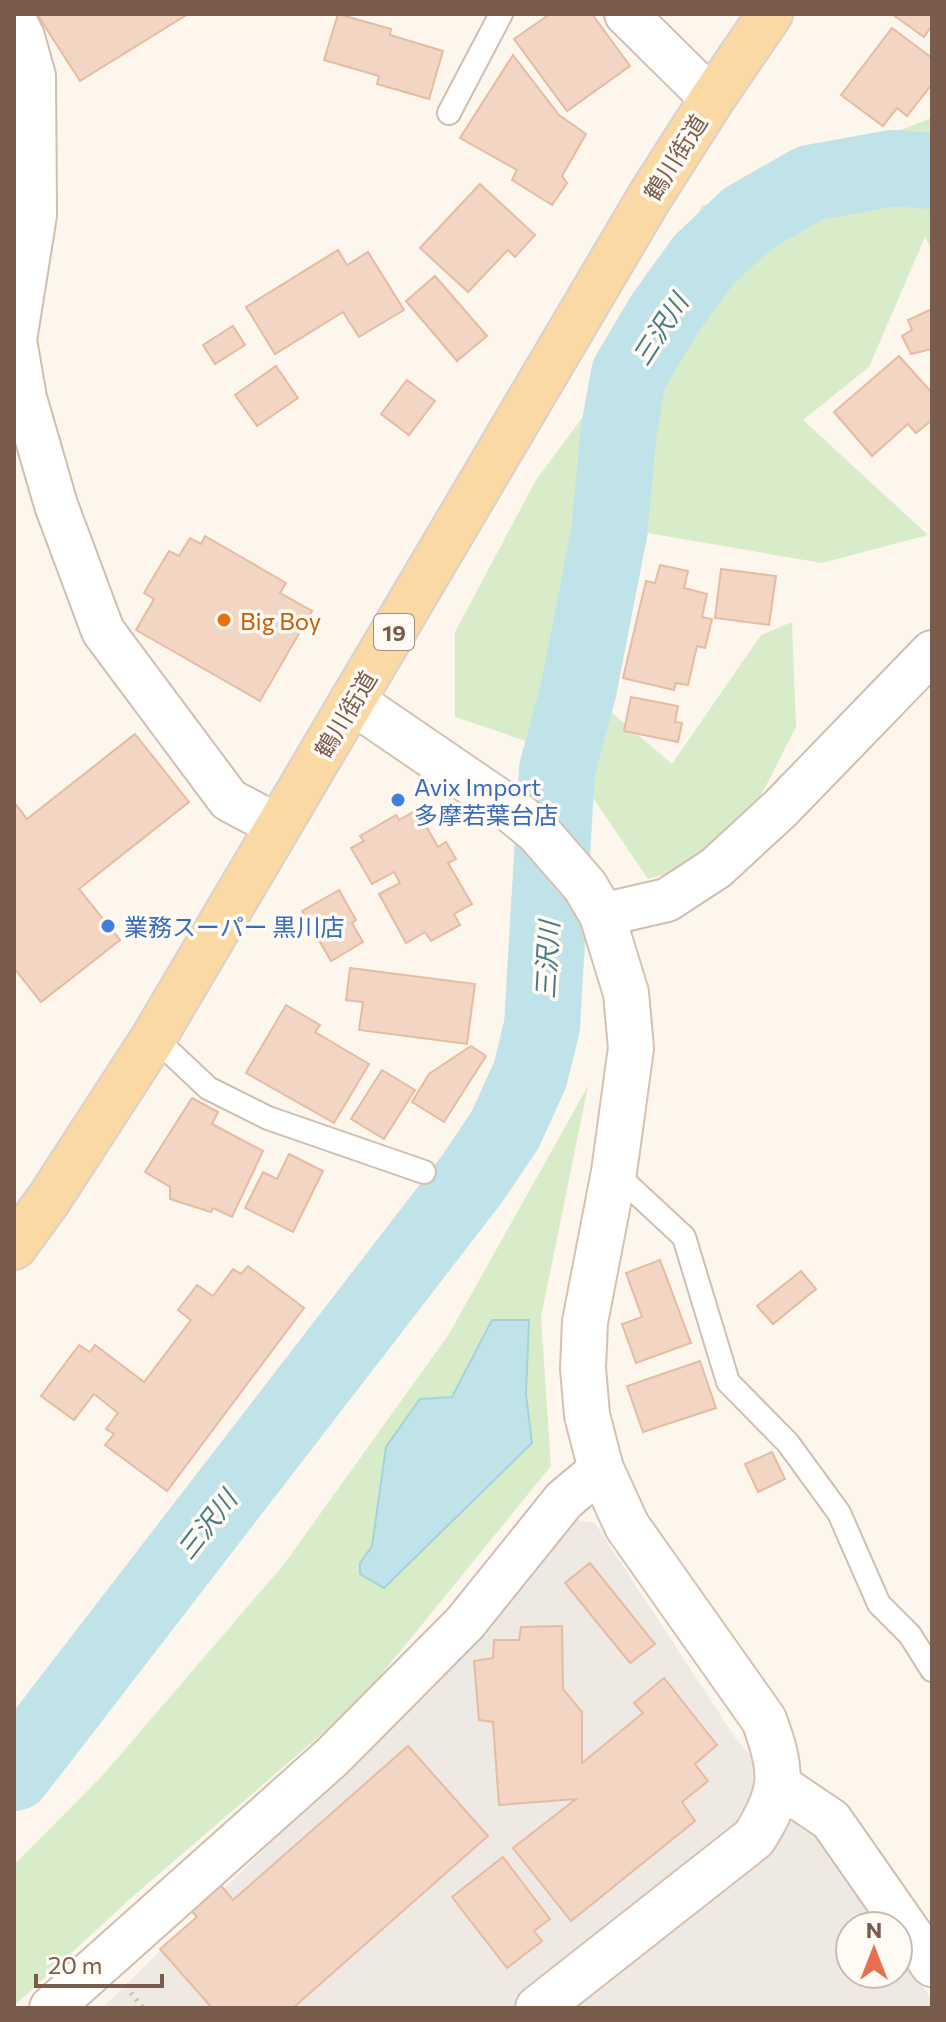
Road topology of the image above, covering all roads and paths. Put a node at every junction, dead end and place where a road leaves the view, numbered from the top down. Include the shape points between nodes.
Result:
1 (501, 14) edge
2 (626, 14) edge
3 (770, 14) edge
4 (14, 19) edge
5 (712, 99) junction
6 (449, 113) dead end
7 (932, 652) edge
8 (352, 701) junction
9 (278, 826) junction
10 (598, 908) junction
11 (154, 1037) junction
12 (424, 1172) dead end
13 (614, 1172) junction
14 (14, 1247) edge
15 (601, 1469) junction
16 (932, 1670) edge
17 (779, 1785) junction
18 (932, 1965) edge
19 (51, 2008) edge
20 (538, 2008) edge

1 - 6 lane
2 - 5 street
3 - 5 main road, 鶴川街道 / 19
4 - 9 street via 34,76 35,215 15,340 25,398 56,505 103,631 229,800
5 - 8 main road, 鶴川街道 / 19
7 - 10 street via 716,868 667,900
8 - 9 main road, 鶴川街道 / 19
8 - 10 street via 538,832
9 - 11 main road, 鶴川街道 / 19
10 - 13 street via 626,993 631,1048
11 - 12 lane via 208,1088 268,1118
11 - 14 main road, 鶴川街道 / 19
13 - 15 street via 585,1322 587,1415
13 - 16 lane via 684,1237 728,1382 788,1443 839,1513 879,1604 910,1635
15 - 17 street via 627,1526 764,1720
15 - 19 street via 564,1500 465,1623 332,1757
17 - 18 street via 831,1820
17 - 20 street via 754,1838

